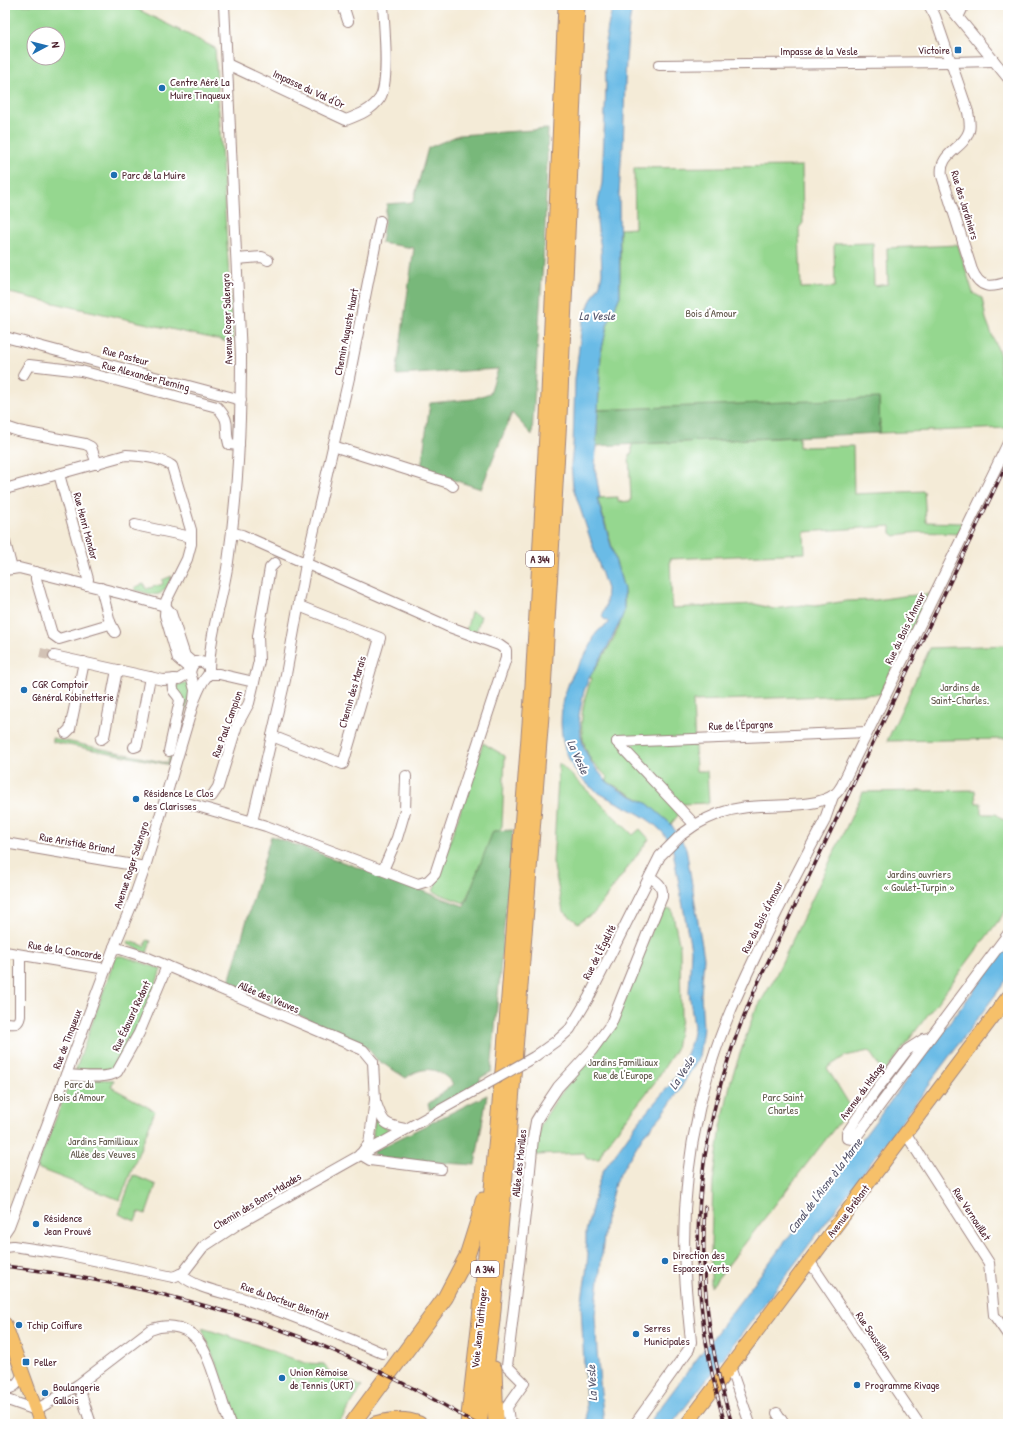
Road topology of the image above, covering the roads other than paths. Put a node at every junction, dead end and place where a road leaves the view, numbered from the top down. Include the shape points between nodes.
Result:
1 (224, 5) edge
2 (343, 5) edge
3 (383, 5) edge
4 (566, 5) edge
5 (577, 5) edge
6 (929, 5) edge
7 (948, 5) edge
8 (961, 5) edge
9 (958, 17) junction
10 (348, 21) dead end
11 (982, 45) junction
12 (980, 61) junction
13 (994, 61) junction
14 (951, 62) junction
15 (227, 64) junction
16 (659, 64) dead end
17 (1008, 78) edge
18 (380, 221) dead end
19 (237, 259) junction
20 (268, 260) dead end
21 (1008, 282) edge
22 (5, 337) edge
23 (23, 375) dead end
24 (241, 400) junction
25 (9, 428) dead end
26 (1008, 443) edge
27 (239, 445) junction
28 (333, 446) junction
29 (97, 464) junction
30 (59, 474) junction
31 (453, 486) dead end
32 (5, 489) edge
33 (135, 525) dead end
34 (232, 533) junction
35 (191, 537) junction
36 (5, 542) edge
37 (275, 563) dead end
38 (306, 564) junction
39 (9, 570) edge
40 (36, 572) junction
41 (87, 585) junction
42 (101, 588) junction
43 (166, 606) junction
44 (298, 606) junction
45 (110, 622) junction
46 (213, 630) junction
47 (115, 632) dead end
48 (54, 656) tunnel mouth
49 (84, 662) junction
50 (193, 669) junction
51 (117, 670) junction
52 (207, 674) junction
53 (150, 677) junction
54 (174, 679) junction
55 (254, 682) junction
56 (194, 701) junction
57 (867, 732) junction
58 (66, 733) dead end
59 (272, 736) junction
60 (101, 739) dead end
61 (134, 747) dead end
62 (169, 751) dead end
63 (406, 776) dead end
64 (212, 796) dead end
65 (833, 796) junction
66 (166, 797) junction
67 (252, 822) junction
68 (695, 825) junction
69 (5, 843) edge
70 (140, 866) junction
71 (383, 870) junction
72 (650, 878) junction
73 (1008, 934) edge
74 (115, 945) junction
75 (5, 952) edge
76 (20, 955) junction
77 (167, 966) junction
78 (106, 969) junction
79 (1008, 997) edge
80 (5, 1023) edge
81 (929, 1038) junction
82 (66, 1075) junction
83 (483, 1086) joint
84 (375, 1100) junction
85 (505, 1115) junction
86 (405, 1129) junction
87 (906, 1134) junction
88 (496, 1140) junction
89 (360, 1154) junction
90 (441, 1169) dead end
91 (5, 1232) edge
92 (7, 1245) edge
93 (810, 1262) junction
94 (177, 1275) junction
95 (492, 1322) junction
96 (5, 1324) edge
97 (1008, 1335) edge
98 (382, 1353) dead end
99 (730, 1367) junction
100 (23, 1375) junction
101 (78, 1385) junction
102 (5, 1389) edge
103 (5, 1399) edge
104 (36, 1410) junction
105 (777, 1413) dead end
106 (41, 1424) edge
107 (91, 1424) edge
108 (230, 1424) edge
109 (352, 1424) edge
110 (375, 1424) edge
111 (420, 1424) edge
112 (468, 1424) edge
113 (480, 1424) edge
114 (496, 1424) edge
115 (514, 1424) edge
116 (635, 1424) edge
117 (687, 1424) edge
118 (750, 1424) edge
119 (784, 1424) edge
120 (919, 1424) edge

1 - 15 street, Avenue Roger Salengro
2 - 10 street
3 - 15 street, Impasse du Val d'Or via 386,60 381,97 361,114 346,120
4 - 85 highway, A 344 via 549,408
5 - 85 highway, A 344 via 560,409 543,690
6 - 14 street
7 - 9 street
8 - 9 street
9 - 11 street
11 - 12 street
11 - 13 street
12 - 13 street, Impasse de la Vesle
12 - 14 street, Impasse de la Vesle
13 - 17 street
14 - 16 street, Impasse de la Vesle
14 - 21 street, Rue des Jardiniers via 970,124 966,137 944,161 942,176 976,278 989,287
15 - 19 street, Avenue Roger Salengro
18 - 28 street, Chemin Auguste Huart
19 - 20 street via 262,257
19 - 24 street, Avenue Roger Salengro
22 - 24 street, Rue Pasteur
23 - 27 street, Rue Alexander Fleming via 29,365 81,371 217,407 228,422 228,444
24 - 27 street, Avenue Roger Salengro
25 - 29 street via 85,444 91,447
26 - 57 street, Rue du Bois d'Amour
27 - 34 street, Avenue Roger Salengro
28 - 31 street
28 - 38 street, Chemin Auguste Huart
29 - 30 street
29 - 35 street via 126,456 139,456 165,461 172,466
30 - 32 street
30 - 41 street, Rue Henri Mondor via 88,579
33 - 35 street
34 - 38 street via 242,535
34 - 46 street, Avenue Roger Salengro via 222,597
35 - 43 street via 187,559 166,601
36 - 39 street
37 - 55 street, Rue Paul Campion via 270,568 258,636 259,661
38 - 44 street
38 - 71 street via 506,650 504,663 435,874 428,881 418,884
39 - 40 street via 19,568
40 - 41 street
40 - 45 street via 52,634 59,638
41 - 42 street
42 - 43 street
42 - 45 street
43 - 50 street via 171,613 185,656
44 - 59 street
44 - 59 street, Chemin des Marais via 380,638 343,764
45 - 47 street
46 - 50 street, Avenue Roger Salengro via 204,652
46 - 52 street, Avenue Roger Salengro
48 - 49 street
49 - 51 street
49 - 58 street via 70,729
50 - 52 street via 198,681
50 - 52 street via 202,662
50 - 54 street via 179,679
50 - 56 street, Avenue Roger Salengro
51 - 53 street
51 - 60 street via 104,737
52 - 55 street, Rue Paul Campion via 219,674
52 - 56 street, Avenue Roger Salengro
53 - 54 street
53 - 61 street via 137,746
54 - 62 street via 172,691 180,700
55 - 64 street, Rue Paul Campion via 249,703 237,725 218,787
56 - 66 street, Avenue Roger Salengro
57 - 65 street, Rue du Bois d'Amour via 842,785
57 - 68 street, Rue de l'Épargne via 617,742
59 - 67 street
63 - 71 street via 405,811
65 - 68 street via 801,804 741,808 718,814
65 - 116 street, Rue du Bois d'Amour via 824,822 729,1012 712,1062 698,1111 685,1209 685,1274 690,1349
66 - 67 street
66 - 70 street, Avenue Roger Salengro
67 - 71 street
68 - 72 street, Rue de l'Égalité via 660,856
69 - 70 street, Rue Aristide Briand
70 - 74 street, Avenue Roger Salengro via 132,904
72 - 83 street, Rue de l'Égalité, bridge via 590,997 570,1029 534,1057
72 - 115 street, Allée des Morilles via 659,883 662,896 611,1024 558,1088 536,1121 507,1366 524,1383 507,1407 509,1421
73 - 81 street, Avenue du Halage
74 - 77 street, Allée des Veuves
74 - 78 street, Rue de Tinqueux
75 - 76 street, Rue de la Concorde
76 - 78 street, Rue de la Concorde
76 - 80 street, Rue de la Concorde via 19,1022
77 - 82 street, Rue Édouard Redont via 139,1033 117,1072 106,1076
77 - 84 street, Allée des Veuves via 363,1050 373,1062
78 - 82 street, Rue de Tinqueux
79 - 87 main road, Avenue Brébant
81 - 81 street, Avenue du Halage via 856,1138 847,1138 847,1133 874,1093 907,1050
82 - 91 street, Rue de Tinqueux
83 - 86 street, Chemin des Bons Malades
84 - 86 street via 382,1119 390,1126
84 - 89 street, Chemin des Bons Malades via 369,1144
85 - 88 highway, Voie Jean Taittinger / A 344
85 - 95 highway, Voie Jean Taittinger / A 344
86 - 89 street, Chemin des Bons Malades
87 - 93 main road, Avenue Brébant
87 - 97 street, Rue Vernouillet via 989,1263 994,1315
88 - 109 highway via 479,1218 459,1274 445,1298
88 - 112 highway, Voie Jean Taittinger / A 344
89 - 90 street via 370,1160
89 - 94 street, Chemin des Bons Malades via 203,1247 183,1273
92 - 94 street, Rue du Docteur Bienfait
93 - 99 main road, Avenue Brébant
93 - 120 street, Rue Soussillon
94 - 98 street, Rue du Docteur Bienfait via 188,1281 285,1313
95 - 113 highway, Voie Jean Taittinger / A 344
95 - 114 highway
96 - 100 main road
99 - 117 main road, Avenue Brébant
99 - 118 street
100 - 102 street via 15,1386
100 - 104 main road
101 - 104 street
101 - 107 street
101 - 108 street via 150,1330 159,1326 182,1329 194,1336 204,1349
103 - 104 street
104 - 106 main road
105 - 119 street
110 - 111 highway via 399,1419

